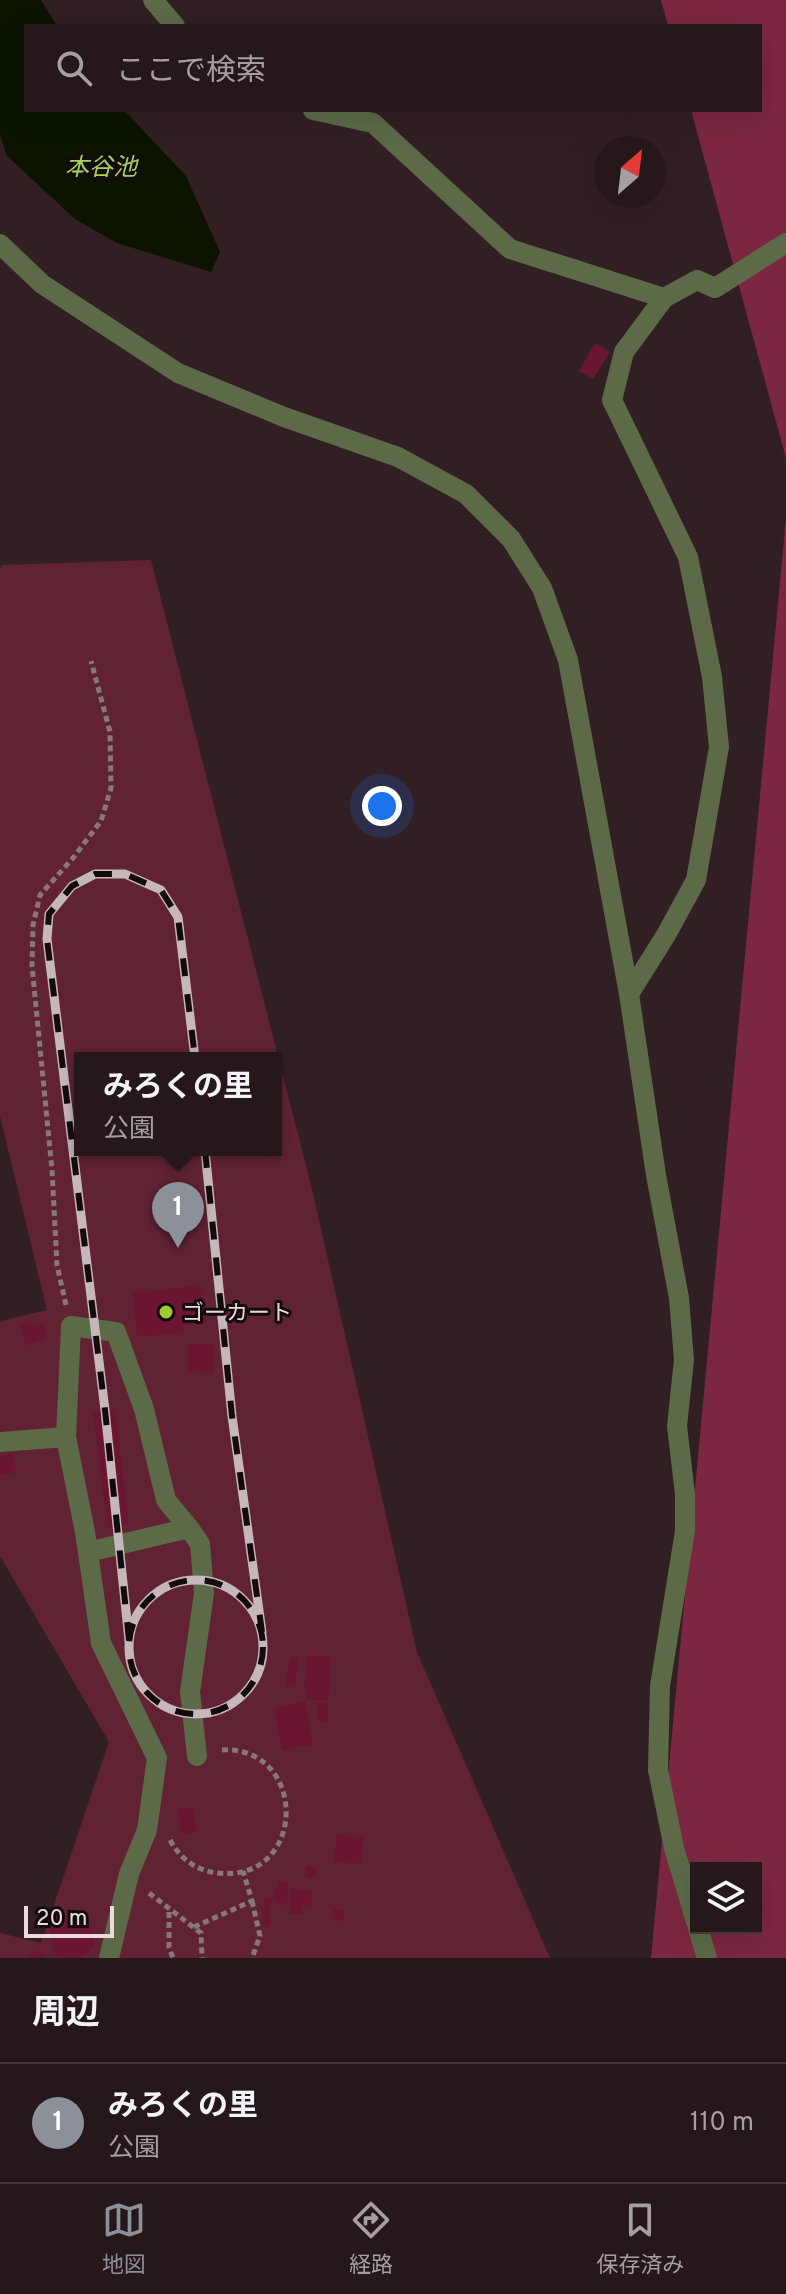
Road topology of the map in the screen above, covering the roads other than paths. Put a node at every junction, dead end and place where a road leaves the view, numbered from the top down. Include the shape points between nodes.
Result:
1 (153, 0) edge
2 (173, 24) edge
3 (322, 112) edge
4 (786, 243) edge
5 (0, 244) edge
6 (664, 298) junction
7 (629, 994) junction
8 (66, 1437) junction
9 (0, 1442) edge
10 (189, 1528) junction
11 (88, 1552) junction
12 (197, 1756) road end
13 (690, 1902) edge
14 (700, 1934) edge
15 (109, 1958) edge
16 (707, 1958) edge

1 - 2 street
3 - 6 street via 373,123 510,249
4 - 6 street via 715,288 697,280
5 - 7 street via 42,284 178,373 398,457 466,494 511,539 542,588 568,660
6 - 7 street via 624,352 612,400 688,557 712,677 719,747 696,880
7 - 13 street via 679,1298 684,1360 677,1426 685,1531 660,1686 658,1770
8 - 9 street
8 - 10 street via 71,1326 116,1332 144,1409 166,1500
8 - 11 street
10 - 11 street
10 - 12 street via 200,1544 204,1593 190,1692
11 - 15 street via 101,1643 157,1758 147,1830 129,1874
14 - 16 street

